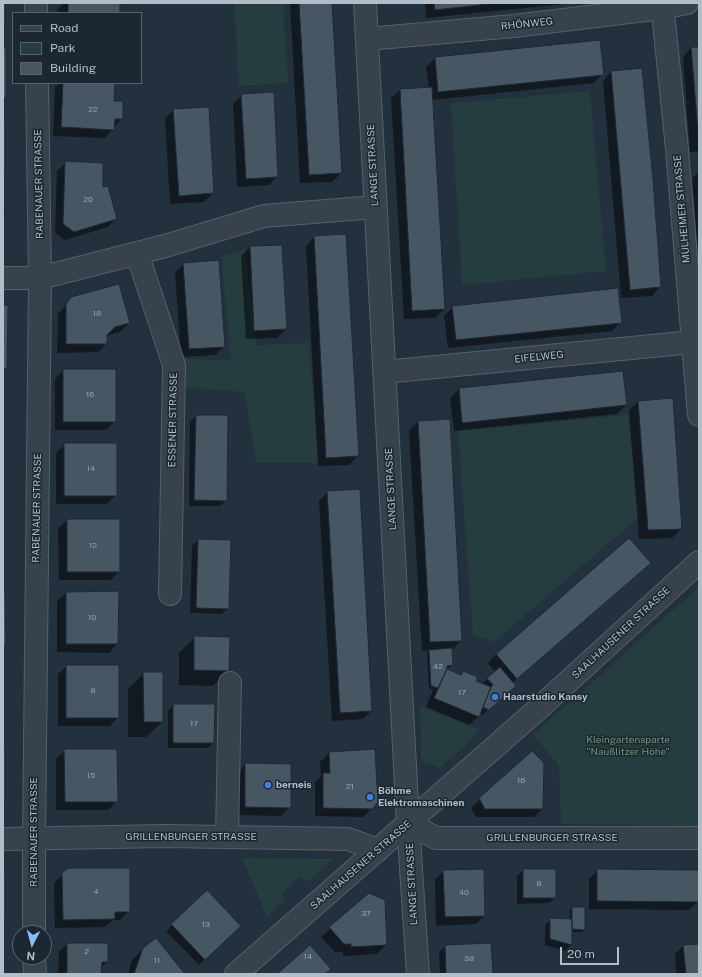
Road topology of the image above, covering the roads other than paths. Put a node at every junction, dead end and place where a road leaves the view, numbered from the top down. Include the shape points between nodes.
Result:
1 (365, 3) edge
2 (687, 3) edge
3 (662, 6) edge
4 (367, 39) junction
5 (37, 84) edge
6 (376, 207) junction
7 (137, 253) junction
8 (3, 278) edge
9 (40, 278) junction
10 (693, 342) junction
11 (384, 372) junction
12 (699, 415) edge
13 (699, 562) edge
14 (170, 594) dead end
15 (230, 683) dead end
16 (408, 823) junction
17 (227, 837) junction
18 (699, 838) edge
19 (3, 839) edge
20 (34, 840) junction
21 (378, 850) junction
22 (34, 925) edge
23 (236, 974) edge
24 (418, 974) edge

1 - 4 street, LANGE STRASSE
2 - 3 street, RHÖNWEG
3 - 4 street, RHÖNWEG via 514,26
3 - 10 street, MÜLHEIMER STRASSE
4 - 6 street, LANGE STRASSE
5 - 9 street, RABENAUER STRASSE
6 - 7 street via 264,216
6 - 11 street, LANGE STRASSE
7 - 9 street
7 - 14 street, ESSENER STRASSE via 174,365
8 - 9 street
9 - 20 street, RABENAUER STRASSE
10 - 11 street, EIFELWEG
10 - 12 street, MÜLHEIMER STRASSE
11 - 16 street, LANGE STRASSE
13 - 16 street, SAALHAUSENER STRASSE
15 - 17 street
16 - 18 street, GRILLENBURGER STRASSE via 436,838
16 - 21 street, SAALHAUSENER STRASSE
16 - 24 street, LANGE STRASSE
17 - 20 street, GRILLENBURGER STRASSE
17 - 21 street, GRILLENBURGER STRASSE via 348,839
19 - 20 street, GRILLENBURGER STRASSE
20 - 22 street, RABENAUER STRASSE
21 - 23 street, SAALHAUSENER STRASSE

